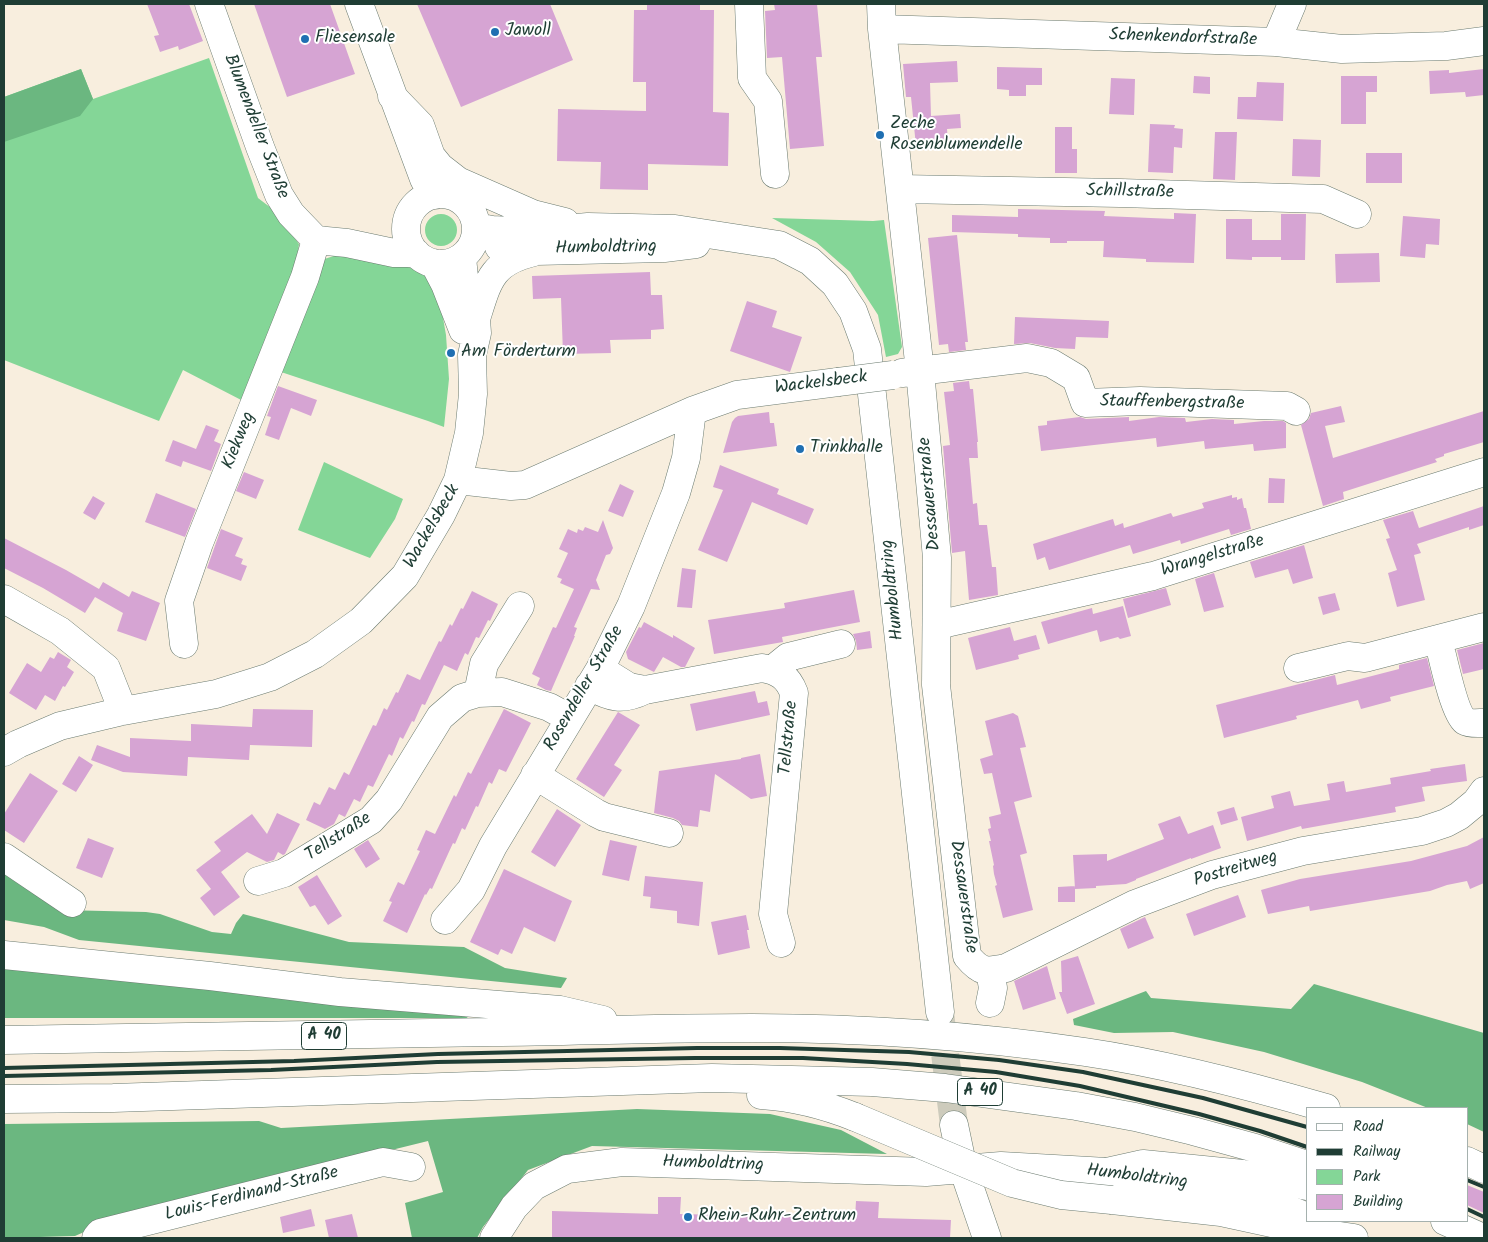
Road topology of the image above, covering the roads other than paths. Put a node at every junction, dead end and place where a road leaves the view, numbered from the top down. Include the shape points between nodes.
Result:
1 (209, 4) edge
2 (359, 4) edge
3 (749, 4) edge
4 (1292, 4) edge
5 (881, 16) edge
6 (1484, 41) edge
7 (1276, 42) junction
8 (392, 96) junction
9 (775, 174) dead end
10 (900, 189) junction
11 (1357, 214) dead end
12 (588, 227) junction
13 (421, 229) junction
14 (739, 238) junction
15 (316, 240) junction
16 (470, 244) junction
17 (536, 251) junction
18 (476, 319) junction
19 (472, 355) junction
20 (920, 370) junction
21 (692, 411) junction
22 (1296, 411) dead end
23 (1484, 472) edge
24 (458, 480) junction
25 (4, 599) edge
26 (520, 606) dead end
27 (938, 625) junction
28 (1484, 627) edge
29 (1438, 639) junction
30 (184, 644) dead end
31 (841, 644) dead end
32 (1298, 668) dead end
33 (772, 670) junction
34 (595, 678) junction
35 (478, 693) junction
36 (123, 711) junction
37 (569, 718) junction
38 (1484, 722) edge
39 (4, 752) edge
40 (535, 775) junction
41 (1484, 791) edge
42 (669, 833) dead end
43 (4, 857) edge
44 (258, 881) dead end
45 (72, 903) dead end
46 (445, 920) dead end
47 (782, 944) dead end
48 (4, 955) edge
49 (990, 971) junction
50 (990, 1003) dead end
51 (940, 1012) tunnel mouth
52 (644, 1029) junction
53 (4, 1040) edge
54 (646, 1081) junction
55 (4, 1099) edge
56 (1322, 1107) edge
57 (954, 1125) tunnel mouth
58 (1468, 1161) edge
59 (1306, 1165) edge
60 (411, 1167) dead end
61 (962, 1168) junction
62 (1484, 1169) edge
63 (1107, 1172) junction
64 (1306, 1186) edge
65 (1221, 1212) junction
66 (1306, 1217) edge
67 (1317, 1222) edge
68 (1446, 1222) edge
69 (96, 1238) edge
70 (494, 1238) edge
71 (987, 1238) edge
72 (1262, 1238) edge
73 (1355, 1238) edge
74 (1483, 1238) edge

1 - 15 main road, Blumendeller Straße via 278,195
2 - 8 main road
3 - 9 main road via 752,78 768,101
4 - 7 main road
5 - 7 main road, Schenkendorfstraße
5 - 10 main road, Dessauerstraße
6 - 7 main road, Schenkendorfstraße via 1446,46 1342,49
8 - 12 main road via 420,125 430,156 458,181 533,214
8 - 13 main road via 424,180
10 - 11 main road, Schillstraße via 1322,199
10 - 20 main road, Dessauerstraße
12 - 14 main road, Humboldtring via 675,229
12 - 16 main road, Humboldtring via 531,232 492,230
13 - 15 main road via 346,242
13 - 16 main road via 450,263
13 - 16 main road via 450,195 463,202 472,213
13 - 19 main road
14 - 17 main road, Humboldtring via 664,248
14 - 51 main road, Humboldtring via 779,245 810,261 835,284 853,311 867,349
15 - 30 main road, Kiekweg via 305,277 179,601
16 - 17 main road, Humboldtring
16 - 18 main road via 464,277
17 - 18 main road via 517,256 494,272
18 - 19 main road
19 - 24 main road via 470,433
20 - 21 main road, Wackelsbeck, bridge via 738,395
20 - 22 main road, Stauffenbergstraße via 1027,358 1050,363 1076,378 1085,403 1140,401 1287,406
20 - 27 main road, Dessauerstraße via 937,558
21 - 24 main road, Wackelsbeck via 526,485
21 - 34 main road, Rosendeller Straße via 686,458 676,493 631,606
23 - 27 main road, Wrangelstraße via 1153,576
24 - 36 main road, Wackelsbeck via 442,515 405,576 362,622 315,654 270,677 216,694
25 - 36 main road via 60,631 106,668
26 - 35 main road via 484,664
27 - 49 main road, Dessauerstraße via 936,685 967,956 976,968
28 - 29 main road
29 - 32 main road via 1365,658 1348,656
29 - 38 main road via 1457,709 1465,720 1474,724
31 - 33 main road via 788,656
33 - 34 main road via 762,668 645,690
33 - 47 main road, Tellstraße via 786,678 794,693 773,914
34 - 37 main road, Rosendeller Straße
35 - 37 main road, Tellstraße via 502,692
35 - 44 main road, Tellstraße via 462,698 440,717 389,800 371,820 284,873
36 - 39 main road, Wackelsbeck via 60,726
37 - 40 main road, Rosendeller Straße
40 - 42 main road via 604,817
40 - 46 main road, Rosendeller Straße via 492,846 472,890
41 - 49 main road, Postreitweg via 1465,812 1446,823 1422,831 1303,851 1212,875 1135,904 1006,968
43 - 45 main road
48 - 52 main road via 340,992 560,1010
49 - 50 main road via 993,988
52 - 53 main road, A 40
52 - 56 main road, A 40 via 866,1031 1003,1042 1087,1052 1161,1066
54 - 55 main road, A 40
54 - 59 main road, A 40 via 712,1078 872,1082 946,1088 1135,1117 1238,1143
54 - 65 main road, bridge via 815,1104 855,1117 1012,1183 1061,1195
57 - 61 main road
58 - 62 main road
60 - 69 main road, Louis-Ferdinand-Straße via 383,1162 100,1233
61 - 63 main road, Humboldtring via 1001,1166
61 - 70 main road, Humboldtring via 926,1172 622,1162 595,1165 567,1170 534,1186 514,1207
61 - 71 main road
63 - 64 main road via 1142,1164 1244,1174
63 - 66 main road, Humboldtring via 1219,1189
65 - 72 main road
65 - 73 main road
67 - 73 main road
68 - 74 main road

